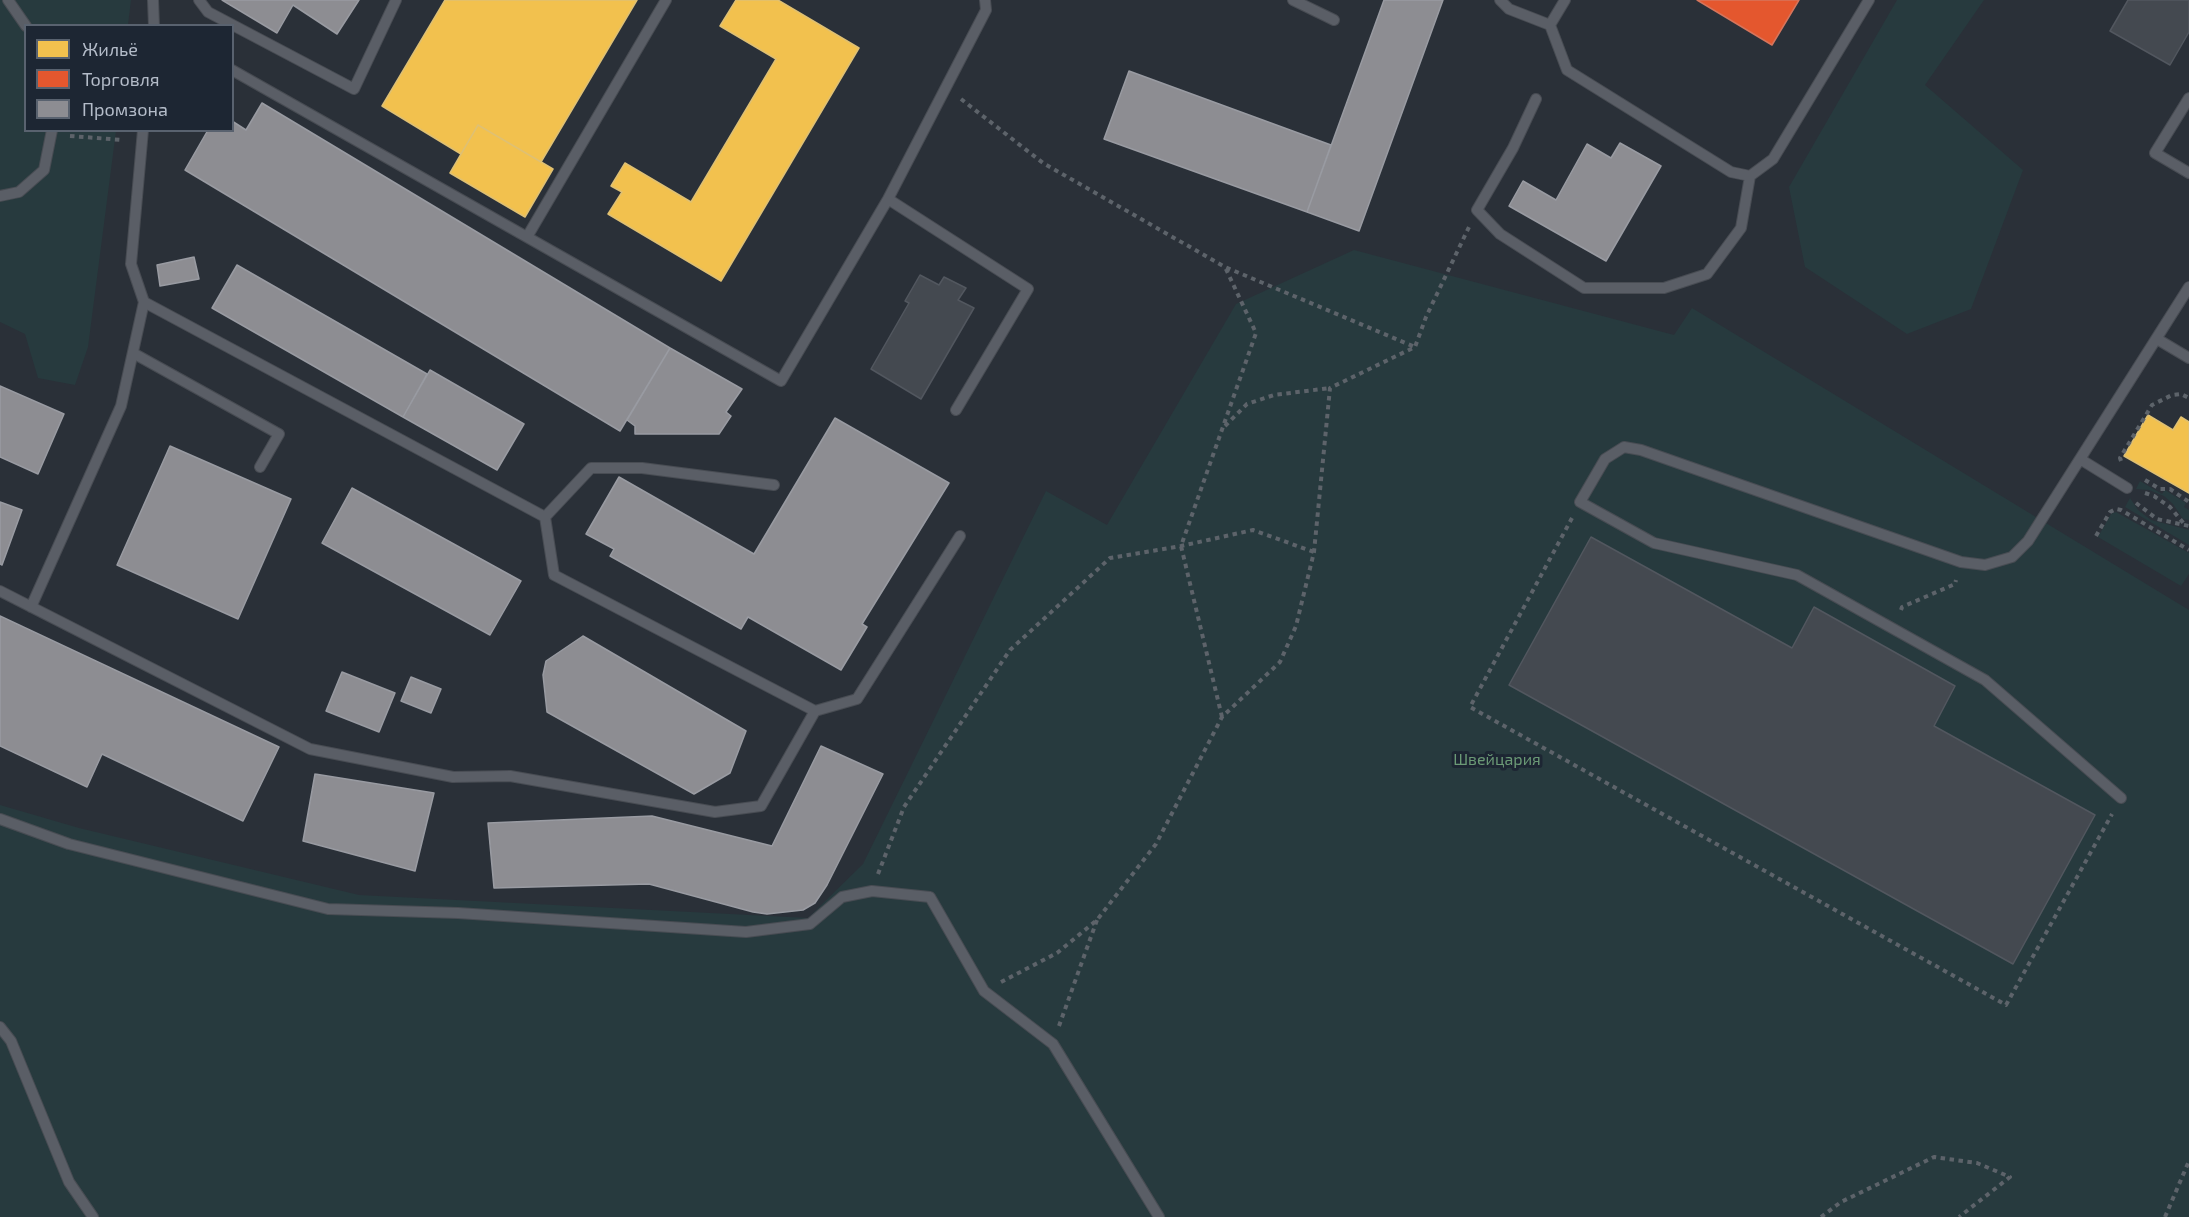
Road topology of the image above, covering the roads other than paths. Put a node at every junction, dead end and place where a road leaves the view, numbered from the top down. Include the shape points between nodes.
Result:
1 (8, 0) edge
2 (153, 0) edge
3 (199, 0) edge
4 (396, 0) edge
5 (666, 0) edge
6 (985, 0) edge
7 (1293, 0) edge
8 (1500, 0) edge
9 (1565, 0) edge
10 (1869, 0) edge
11 (1334, 20) dead end
12 (25, 24) edge
13 (153, 24) edge
14 (231, 24) edge
15 (1550, 25) junction
16 (234, 26) edge
17 (234, 71) edge
18 (2189, 98) edge
19 (1536, 99) dead end
20 (52, 133) edge
21 (143, 136) edge
22 (2189, 173) edge
23 (1750, 176) junction
24 (0, 196) edge
25 (888, 199) junction
26 (527, 237) junction
27 (2189, 287) edge
28 (144, 302) junction
29 (2157, 339) junction
30 (133, 353) junction
31 (2189, 358) edge
32 (956, 410) dead end
33 (2080, 459) junction
34 (260, 467) dead end
35 (774, 485) dead end
36 (2131, 491) road end
37 (545, 517) junction
38 (960, 536) dead end
39 (0, 591) edge
40 (31, 607) junction
41 (815, 711) junction
42 (2121, 798) road end
43 (0, 819) edge
44 (0, 1027) edge
45 (93, 1217) edge
46 (1159, 1217) edge

1 - 12 lane
2 - 13 lane
3 - 14 lane via 208,12
4 - 16 lane via 354,89
5 - 26 lane
6 - 25 lane via 986,10
7 - 11 lane
8 - 15 lane via 1509,9
9 - 15 lane
10 - 23 lane via 1773,159
15 - 23 lane via 1567,70 1731,172
17 - 26 lane
18 - 22 lane via 2155,153
19 - 23 lane via 1477,210 1500,234 1584,288 1664,288 1707,274 1741,228
20 - 24 lane via 44,170 19,192
21 - 28 lane via 131,264
25 - 26 lane via 781,381
25 - 32 lane via 1028,289
27 - 29 lane
28 - 30 lane
28 - 37 lane
29 - 31 lane
29 - 33 lane
30 - 34 lane via 279,434
30 - 40 lane via 121,406
33 - 36 lane
33 - 42 lane via 2028,541 2012,557 1985,565 1961,562 1624,447 1605,459 1580,502 1654,543 1797,575 1985,680
35 - 37 lane via 642,468 591,468
37 - 41 lane via 554,575
38 - 41 lane via 857,699
39 - 40 lane
40 - 41 lane via 310,749 453,777 510,776 715,812 761,806
43 - 46 lane via 69,844 328,909 458,913 746,932 810,924 842,897 872,891 930,897 984,991 1053,1044
44 - 45 lane via 11,1041 69,1182

